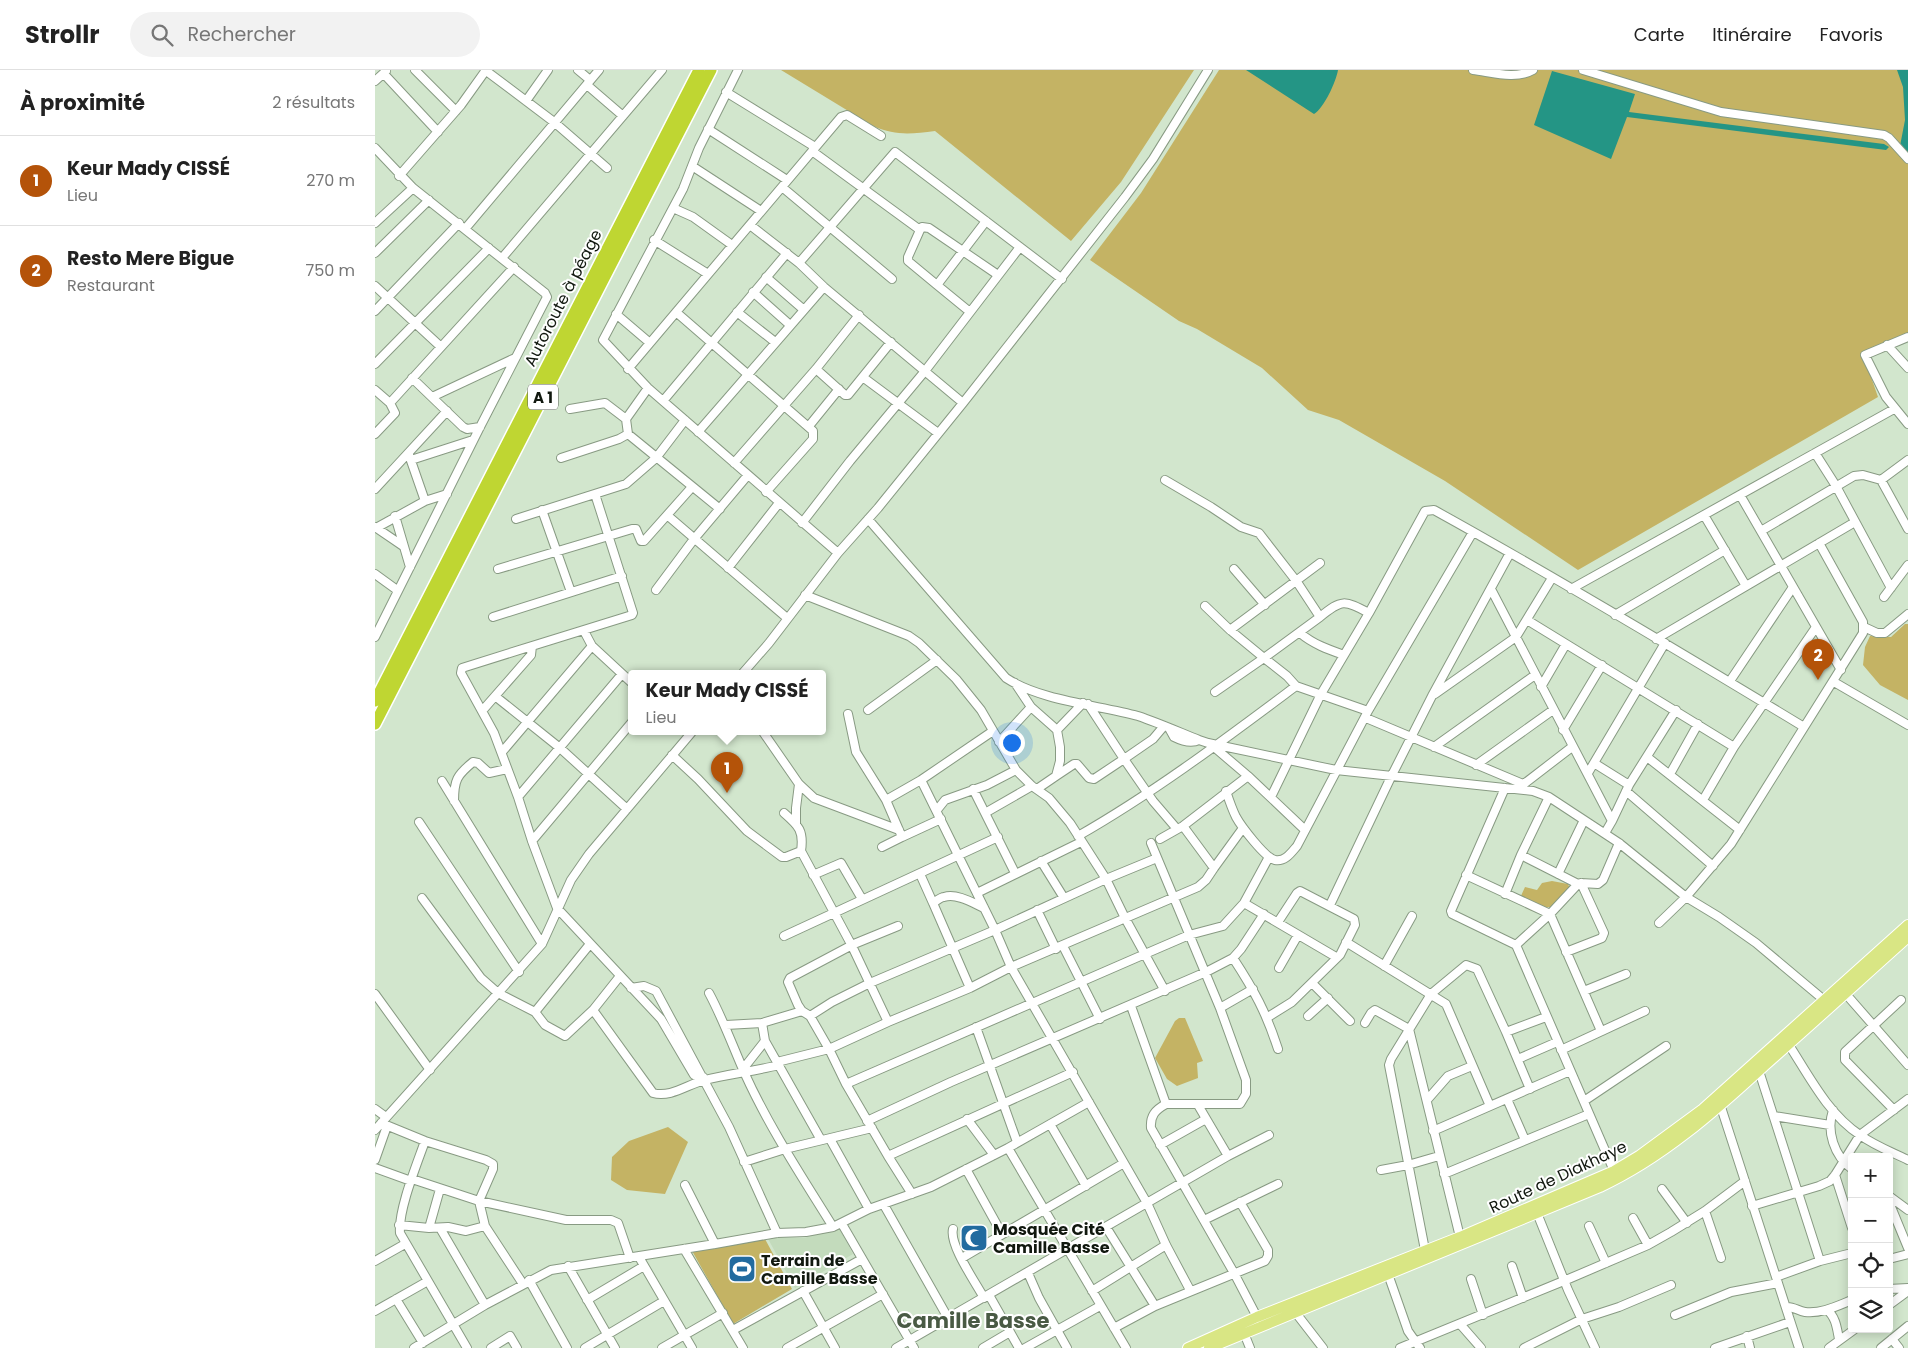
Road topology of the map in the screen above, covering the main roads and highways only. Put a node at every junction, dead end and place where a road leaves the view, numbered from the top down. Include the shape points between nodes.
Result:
1 (699, 70) edge
2 (711, 70) edge
3 (375, 702) edge
4 (375, 724) edge
5 (1908, 925) edge
6 (1908, 937) edge
7 (1719, 1101) junction
8 (1292, 1308) junction
9 (1188, 1348) edge
10 (1209, 1348) edge

1 - 3 highway, Autoroute à péage / A 1
2 - 4 highway, A 1
5 - 7 main road, Route de Diakhaye
6 - 7 main road, Route de Diakhaye via 1759,1072
7 - 8 main road, Route de Diakhaye via 1614,1171
7 - 8 main road, Route de Diakhaye via 1660,1153 1600,1187 1388,1274
8 - 9 main road, Route de Diakhaye via 1257,1317
8 - 10 main road, Route de Diakhaye

